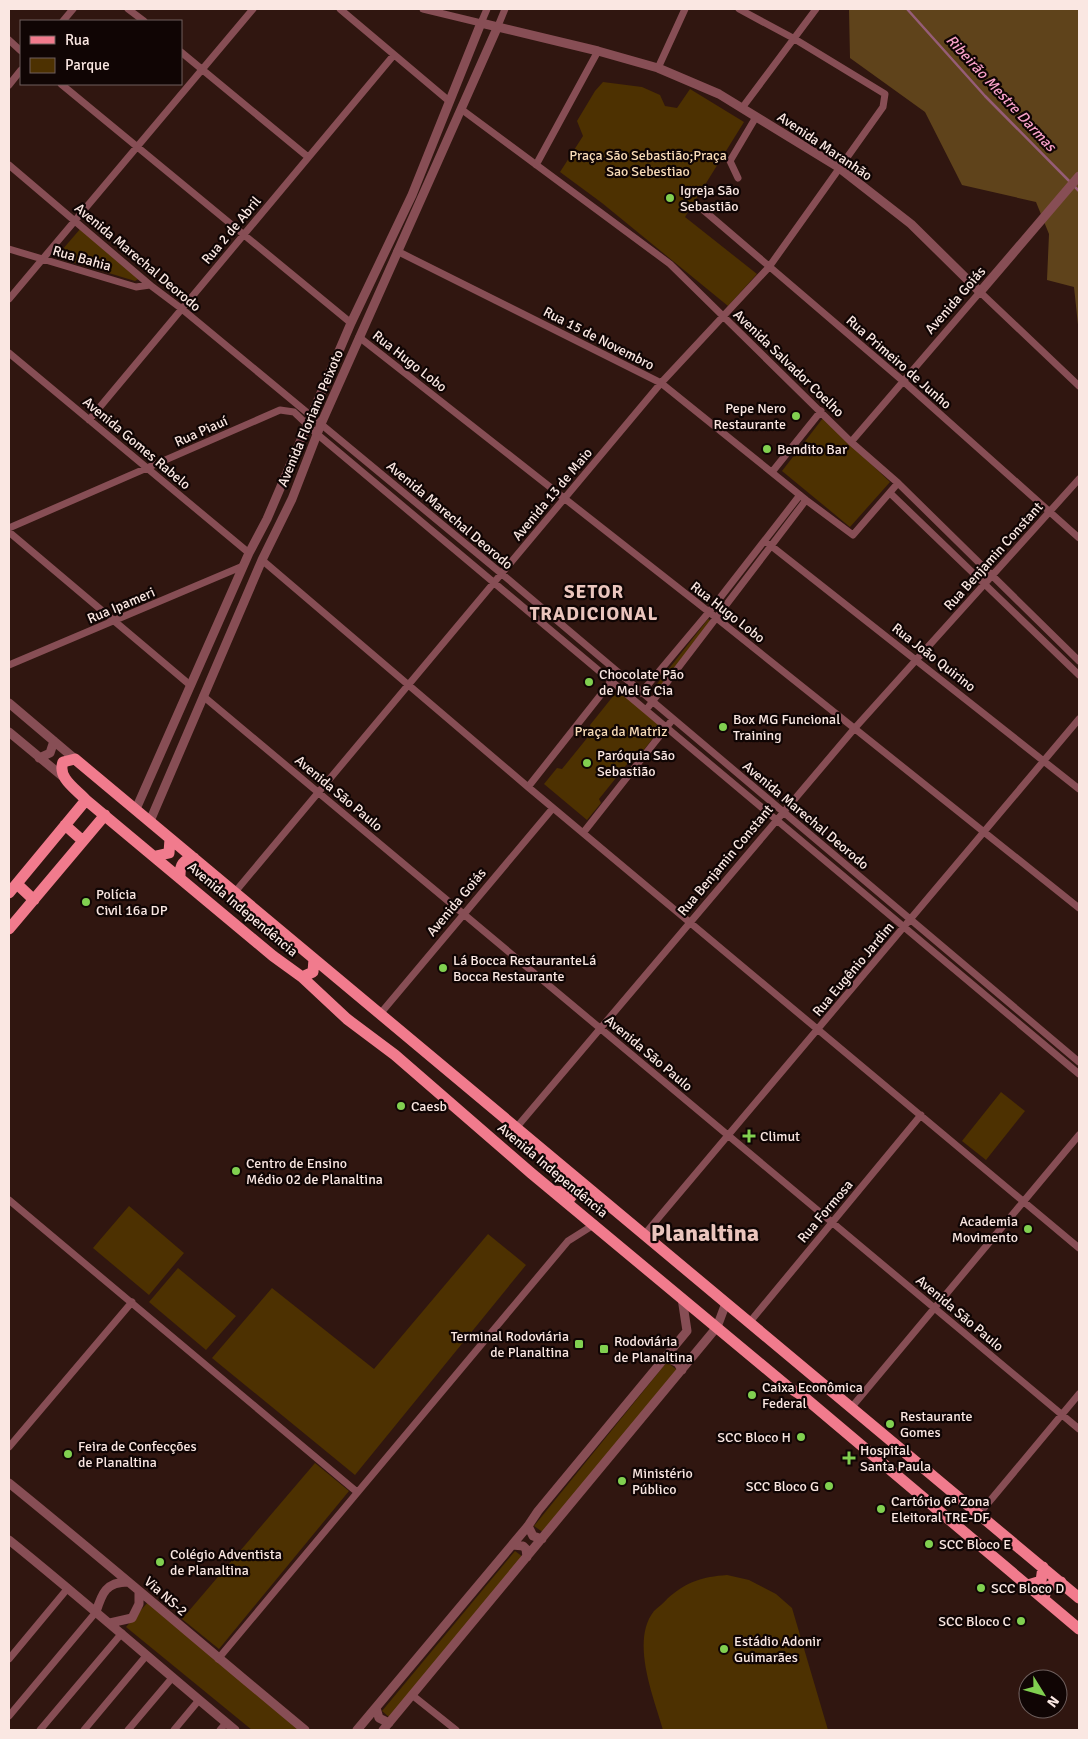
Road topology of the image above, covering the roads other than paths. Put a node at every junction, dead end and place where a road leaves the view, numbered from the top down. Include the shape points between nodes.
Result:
1 (73, 9) edge
2 (128, 9) edge
3 (253, 9) edge
4 (340, 9) edge
5 (423, 9) edge
6 (487, 9) edge
7 (505, 9) edge
8 (684, 9) edge
9 (740, 9) edge
10 (816, 9) edge
11 (64, 20) edge
12 (143, 20) edge
13 (481, 22) junction
14 (498, 26) junction
15 (793, 38) junction
16 (9, 40) edge
17 (20, 50) edge
18 (598, 50) junction
19 (182, 53) edge
20 (393, 56) junction
21 (658, 68) junction
22 (202, 69) junction
23 (20, 71) edge
24 (9, 85) edge
25 (62, 85) edge
26 (449, 101) junction
27 (742, 108) junction
28 (461, 109) junction
29 (756, 117) junction
30 (136, 147) junction
31 (308, 157) junction
32 (9, 165) edge
33 (536, 165) junction
34 (838, 167) junction
35 (1079, 176) edge
36 (738, 178) dead end
37 (412, 195) junction
38 (421, 200) junction
39 (700, 208) dead end
40 (400, 219) junction
41 (75, 220) junction
42 (411, 223) junction
43 (243, 235) junction
44 (9, 249) edge
45 (398, 251) junction
46 (42, 259) junction
47 (769, 267) junction
48 (372, 277) junction
49 (384, 281) junction
50 (150, 285) junction
51 (980, 292) junction
52 (363, 298) junction
53 (9, 299) edge
54 (375, 302) junction
55 (182, 309) junction
56 (724, 318) junction
57 (351, 323) junction
58 (359, 337) junction
59 (9, 353) edge
60 (903, 381) junction
61 (661, 383) junction
62 (1079, 386) edge
63 (821, 411) junction
64 (294, 412) joint
65 (308, 419) junction
66 (89, 420) junction
67 (321, 424) junction
68 (317, 434) junction
69 (852, 442) junction
70 (147, 468) junction
71 (772, 472) junction
72 (1079, 480) edge
73 (898, 483) junction
74 (278, 493) junction
75 (890, 494) junction
76 (803, 497) junction
77 (292, 499) junction
78 (564, 499) junction
79 (1050, 511) junction
80 (267, 519) junction
81 (9, 528) edge
82 (279, 528) junction
83 (9, 532) edge
84 (1079, 538) edge
85 (768, 543) junction
86 (249, 553) junction
87 (262, 560) junction
88 (243, 566) junction
89 (502, 574) junction
90 (991, 576) junction
91 (495, 583) junction
92 (984, 584) junction
93 (709, 612) junction
94 (221, 617) junction
95 (716, 618) junction
96 (115, 621) junction
97 (235, 623) junction
98 (211, 640) junction
99 (225, 645) junction
100 (916, 659) junction
101 (1079, 661) edge
102 (9, 665) edge
103 (618, 673) junction
104 (1079, 675) edge
105 (612, 681) junction
106 (190, 685) junction
107 (408, 686) junction
108 (641, 692) junction
109 (203, 696) junction
110 (652, 701) junction
111 (9, 703) edge
112 (646, 710) junction
113 (673, 719) junction
114 (1079, 719) edge
115 (666, 727) junction
116 (854, 729) junction
117 (9, 732) edge
118 (54, 741) junction
119 (163, 747) junction
120 (177, 756) junction
121 (39, 758) junction
122 (75, 759) junction
123 (1044, 760) junction
124 (62, 776) junction
125 (528, 787) junction
126 (1079, 789) edge
127 (319, 792) junction
128 (86, 800) junction
129 (553, 808) junction
130 (136, 809) junction
131 (783, 812) junction
132 (105, 815) junction
133 (776, 820) junction
134 (150, 821) junction
135 (65, 825) junction
136 (984, 832) junction
137 (584, 833) junction
138 (170, 839) junction
139 (83, 841) junction
140 (156, 856) junction
141 (194, 858) junction
142 (180, 876) junction
143 (16, 884) junction
144 (235, 892) junction
145 (9, 894) edge
146 (34, 900) junction
147 (1079, 908) edge
148 (464, 914) junction
149 (911, 920) junction
150 (689, 922) junction
151 (904, 927) junction
152 (9, 929) edge
153 (314, 959) junction
154 (302, 977) junction
155 (337, 979) junction
156 (319, 992) junction
157 (380, 1014) junction
158 (600, 1028) junction
159 (818, 1030) junction
160 (1079, 1062) edge
161 (1079, 1074) edge
162 (921, 1115) junction
163 (516, 1128) junction
164 (729, 1136) junction
165 (1079, 1136) edge
166 (572, 1175) junction
167 (586, 1186) junction
168 (553, 1191) junction
169 (9, 1200) edge
170 (1024, 1201) junction
171 (567, 1202) junction
172 (832, 1222) junction
173 (595, 1224) junction
174 (644, 1235) junction
175 (1079, 1248) edge
176 (682, 1298) junction
177 (132, 1302) junction
178 (726, 1303) junction
179 (935, 1308) junction
180 (749, 1322) junction
181 (717, 1327) junction
182 (666, 1357) junction
183 (682, 1370) junction
184 (818, 1381) junction
185 (1079, 1394) edge
186 (835, 1396) junction
187 (804, 1397) junction
188 (816, 1407) junction
189 (851, 1408) junction
190 (1062, 1415) junction
191 (1079, 1429) edge
192 (9, 1447) edge
193 (9, 1483) edge
194 (357, 1492) junction
195 (979, 1514) junction
196 (528, 1526) junction
197 (542, 1539) junction
198 (9, 1540) edge
199 (513, 1545) junction
200 (527, 1557) junction
201 (1043, 1567) junction
202 (128, 1582) junction
203 (1061, 1582) junction
204 (1028, 1586) junction
205 (68, 1588) junction
206 (139, 1591) junction
207 (1079, 1598) edge
208 (1044, 1599) junction
209 (96, 1612) junction
210 (110, 1623) junction
211 (1079, 1629) edge
212 (122, 1633) junction
213 (146, 1656) junction
214 (9, 1658) edge
215 (218, 1658) junction
216 (172, 1678) junction
217 (412, 1695) junction
218 (198, 1700) junction
219 (376, 1708) junction
220 (9, 1716) edge
221 (390, 1723) junction
222 (223, 1727) edge
223 (40, 1730) edge
224 (84, 1730) edge
225 (128, 1730) edge
226 (174, 1730) edge
227 (235, 1730) edge
228 (305, 1730) edge
229 (356, 1730) edge
230 (383, 1730) edge
231 (456, 1730) edge

1 - 11 street
2 - 12 street
3 - 22 street
4 - 20 street
5 - 13 street
6 - 13 street, Avenida Floriano Peixoto
7 - 14 street, Avenida Floriano Peixoto
8 - 21 street
9 - 15 street
10 - 15 street
13 - 14 street
13 - 26 street, Avenida Floriano Peixoto
14 - 18 street, Avenida Maranhão
14 - 28 street, Avenida Floriano Peixoto
15 - 27 street
15 - 34 street, Avenida 13 de Maio via 884,94 883,106
16 - 17 street
18 - 21 street, Avenida Maranhão
18 - 33 street
19 - 22 street
20 - 26 street
20 - 31 street, Rua 2 de Abril
21 - 27 street, Avenida Maranhão via 719,94
22 - 30 street
22 - 31 street
23 - 24 street
25 - 30 street
26 - 37 street, Avenida Floriano Peixoto
27 - 29 street, Avenida Maranhão
28 - 33 street, Avenida Salvador Coelho
28 - 38 street, Avenida Floriano Peixoto
29 - 34 street, Avenida Maranhão
29 - 36 street via 730,161
30 - 41 street
30 - 43 street
31 - 43 street, Rua 2 de Abril
32 - 41 street, Avenida Marechal Deorodo
33 - 56 street, Avenida Salvador Coelho via 670,264
34 - 47 street, Avenida 13 de Maio
34 - 51 street, Avenida Maranhão via 911,224
35 - 51 street, Avenida Goiás
37 - 38 street via 414,200
37 - 40 street, Avenida Floriano Peixoto
38 - 42 street, Avenida Floriano Peixoto
39 - 47 street, Rua Primeiro de Junho
40 - 42 street via 408,218
40 - 48 street, Avenida Floriano Peixoto
41 - 46 street
41 - 50 street, Avenida Marechal Deorodo
42 - 45 street, Avenida Floriano Peixoto
43 - 55 street, Rua 2 de Abril
43 - 57 street
44 - 46 street, Rua Bahia
45 - 49 street, Avenida Floriano Peixoto
45 - 61 street, Rua 15 de Novembro
46 - 50 street, Rua Bahia via 136,287
46 - 53 street
47 - 56 street, Avenida 13 de Maio
47 - 60 street, Rua Primeiro de Junho
48 - 49 street via 378,282
48 - 52 street, Avenida Floriano Peixoto
49 - 54 street, Avenida Floriano Peixoto
50 - 55 street, Avenida Marechal Deorodo
51 - 60 street, Avenida Goiás
51 - 62 street, Avenida Maranhão
52 - 54 street via 371,297
52 - 57 street, Avenida Floriano Peixoto
54 - 58 street, Avenida Floriano Peixoto
55 - 65 street, Avenida Marechal Deorodo
55 - 66 street, Rua 2 de Abril
56 - 61 street, Avenida 13 de Maio
56 - 63 street, Avenida Salvador Coelho
57 - 65 street, Avenida Floriano Peixoto
58 - 67 street, Avenida Floriano Peixoto
58 - 78 street, Rua Hugo Lobo
59 - 66 street, Avenida Gomes Rabelo
60 - 69 street, Avenida Goiás
60 - 79 street, Rua Primeiro de Junho
61 - 71 street, Rua 15 de Novembro
61 - 78 street, Avenida 13 de Maio
63 - 69 street, Avenida Salvador Coelho
63 - 71 street
64 - 65 street, Avenida Marechal Deorodo
64 - 70 street, Rua Piauí via 280,410
65 - 67 street, Avenida Marechal Deorodo
65 - 68 street, Avenida Marechal Deorodo
65 - 74 street, Avenida Floriano Peixoto
66 - 70 street, Avenida Gomes Rabelo
67 - 68 street, Avenida Floriano Peixoto
67 - 89 street, Avenida Marechal Deorodo
68 - 77 street, Avenida Floriano Peixoto
68 - 91 street, Avenida Marechal Deorodo
69 - 73 street, Avenida Salvador Coelho
70 - 81 street, Rua Piauí
70 - 86 street, Avenida Gomes Rabelo
71 - 76 street, Rua 15 de Novembro
72 - 79 street, Rua Benjamin Constant
73 - 75 street
73 - 90 street, Avenida Salvador Coelho
74 - 77 street via 283,502
74 - 80 street, Avenida Floriano Peixoto
75 - 76 street, Rua 15 de Novembro via 854,535
75 - 92 street
76 - 85 street
77 - 82 street, Avenida Floriano Peixoto
78 - 89 street, Avenida 13 de Maio
78 - 93 street, Rua Hugo Lobo
79 - 84 street, Rua Primeiro de Junho
79 - 90 street, Rua Benjamin Constant
80 - 82 street via 274,518
80 - 86 street, Avenida Floriano Peixoto
82 - 87 street, Avenida Floriano Peixoto
83 - 96 street
85 - 93 street
85 - 95 street
85 - 100 street, Rua João Quirino
86 - 88 street, Avenida Floriano Peixoto
87 - 97 street, Avenida Floriano Peixoto
87 - 107 street
88 - 94 street, Avenida Floriano Peixoto
88 - 96 street, Rua Ipameri
89 - 91 street, Avenida 13 de Maio
89 - 103 street, Avenida Marechal Deorodo
90 - 92 street, Rua Benjamin Constant
90 - 101 street, Avenida Salvador Coelho
91 - 105 street, Avenida Marechal Deorodo
91 - 107 street, Avenida 13 de Maio
92 - 100 street, Rua Benjamin Constant
92 - 104 street
93 - 95 street, Rua Hugo Lobo
93 - 108 street
94 - 97 street via 221,625 225,628
94 - 98 street, Avenida Floriano Peixoto
95 - 110 street
95 - 116 street, Rua Hugo Lobo
96 - 102 street, Rua Ipameri
96 - 106 street
97 - 99 street, Avenida Floriano Peixoto
98 - 99 street via 220,636
98 - 106 street, Avenida Floriano Peixoto
99 - 109 street, Avenida Floriano Peixoto
100 - 116 street, Rua Benjamin Constant
100 - 123 street, Rua João Quirino
103 - 105 street
103 - 108 street, Avenida Marechal Deorodo
105 - 112 street, Avenida Marechal Deorodo
105 - 125 street
106 - 119 street, Avenida Floriano Peixoto
107 - 125 street
107 - 127 street, Avenida 13 de Maio
108 - 110 street, Avenida Marechal Deorodo
109 - 120 street, Avenida Floriano Peixoto
109 - 127 street, Avenida São Paulo
110 - 112 street
110 - 113 street, Avenida Marechal Deorodo
111 - 118 street, Avenida Independência
112 - 115 street, Avenida Marechal Deorodo
113 - 115 street
113 - 131 street, Avenida Marechal Deorodo
114 - 123 street, Rua Eugênio Jardim
115 - 133 street, Avenida Marechal Deorodo
115 - 137 street
116 - 131 street, Rua Benjamin Constant
116 - 136 street, Rua Hugo Lobo
117 - 121 street, Avenida Independência
118 - 121 street via 50,753
118 - 122 street, Avenida Independência
119 - 120 street
119 - 130 street, Avenida Floriano Peixoto
120 - 134 street, Avenida Floriano Peixoto
121 - 124 street, Avenida Independência
122 - 124 main road via 63,762 60,768
122 - 130 main road, Avenida Independência
123 - 126 street, Rua João Quirino
123 - 136 street, Rua Eugênio Jardim
124 - 128 main road, Avenida Independência
125 - 129 street
127 - 144 street, Avenida 13 de Maio
127 - 148 street, Avenida São Paulo
128 - 132 main road, Avenida Independência
128 - 135 main road
129 - 137 street
129 - 148 street, Avenida Goiás
130 - 134 main road, Avenida Independência
131 - 133 street, Rua Benjamin Constant
131 - 149 street, Avenida Marechal Deorodo
132 - 139 main road
132 - 140 main road, Avenida Independência
133 - 150 street, Rua Benjamin Constant
133 - 151 street, Avenida Marechal Deorodo
134 - 138 main road, Avenida Independência
135 - 139 main road
135 - 143 main road
136 - 147 street, Rua Hugo Lobo
136 - 149 street, Rua Eugênio Jardim
137 - 150 street
138 - 140 main road via 170,852
138 - 141 main road, Avenida Independência
139 - 146 main road
140 - 142 main road, Avenida Independência
141 - 142 main road via 183,862
141 - 144 main road, Avenida Independência
142 - 154 main road, Avenida Independência
143 - 145 main road
143 - 146 main road
144 - 153 main road, Avenida Independência
146 - 152 main road
148 - 157 street, Avenida Goiás
148 - 158 street, Avenida São Paulo
149 - 151 street, Rua Eugênio Jardim
149 - 160 street, Avenida Marechal Deorodo
150 - 158 street, Rua Benjamin Constant
150 - 159 street
151 - 159 street, Rua Eugênio Jardim
151 - 161 street, Avenida Marechal Deorodo
153 - 154 main road via 313,972
153 - 155 main road, Avenida Independência
154 - 156 main road, Avenida Independência
155 - 156 main road
155 - 157 main road, Avenida Independência
156 - 168 main road, Avenida Independência
157 - 163 main road, Avenida Independência
158 - 163 street, Rua Benjamin Constant
158 - 164 street, Avenida São Paulo
159 - 162 street
159 - 164 street, Rua Eugênio Jardim
162 - 170 street
162 - 172 street, Rua Formosa
163 - 166 main road, Avenida Independência
164 - 172 street, Avenida São Paulo
164 - 174 street, Rua Eugênio Jardim
165 - 170 street
166 - 167 main road, Avenida Independência
166 - 168 main road via 566,1189
167 - 171 main road
167 - 174 main road, Avenida Independência
168 - 171 main road, Avenida Independência
169 - 177 street
170 - 175 street
170 - 179 street
171 - 173 main road, Avenida Independência
172 - 179 street, Avenida São Paulo
172 - 180 street, Rua Formosa
173 - 176 main road, Avenida Independência
173 - 194 street via 568,1241
174 - 178 main road, Avenida Independência
176 - 181 main road, Avenida Independência
176 - 182 street via 687,1332
177 - 192 street
177 - 194 street
178 - 180 main road, Avenida Independência
178 - 181 street
179 - 189 street
179 - 190 street, Avenida São Paulo
180 - 184 main road, Avenida Independência
181 - 183 street
181 - 187 main road, Avenida Independência via 786,1386
182 - 183 street via 678,1363
182 - 196 street
183 - 197 street
184 - 186 main road, Avenida Independência
184 - 187 main road via 814,1392
185 - 190 street
186 - 188 main road
186 - 189 main road, Avenida Independência
187 - 188 main road, Avenida Independência
188 - 204 main road, Avenida Independência
189 - 195 main road, Avenida Independência
190 - 191 street, Avenida São Paulo
190 - 195 street
193 - 202 street, Via NS-2
194 - 215 street
195 - 201 main road, Avenida Independência
196 - 197 street via 533,1536
196 - 199 street
197 - 200 street
198 - 205 street
199 - 200 street via 523,1546
199 - 219 street
200 - 217 street
201 - 203 main road, Avenida Independência
201 - 204 main road via 1041,1581
202 - 206 street, Via NS-2
202 - 209 street via 112,1583 103,1590
203 - 207 main road, Avenida Independência
203 - 208 main road via 1051,1585
204 - 208 main road, Avenida Independência
205 - 209 street
205 - 214 street
206 - 210 street via 139,1604 132,1618
206 - 215 street, Via NS-2
208 - 211 main road, Avenida Independência
209 - 210 street
209 - 220 street
210 - 212 street
212 - 213 street
212 - 223 street
213 - 216 street
213 - 224 street
215 - 228 street, Via NS-2
216 - 218 street
216 - 225 street
217 - 221 street
217 - 231 street
218 - 222 street
218 - 226 street
219 - 221 street via 379,1718
219 - 229 street
221 - 230 street
222 - 227 street

